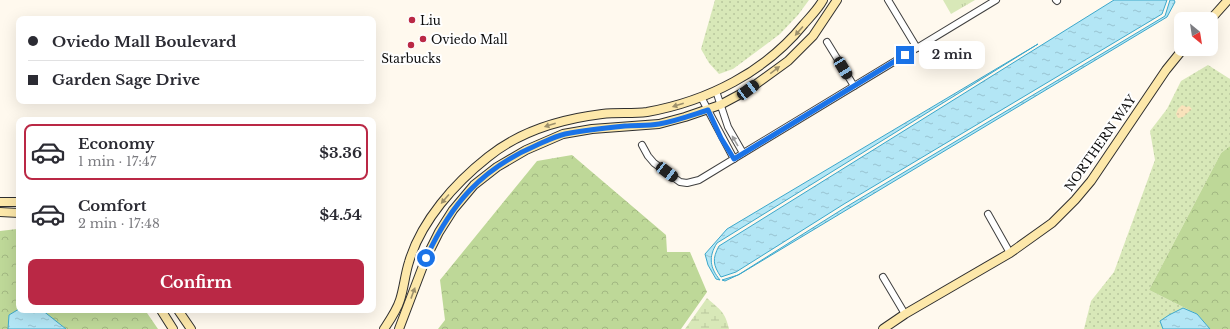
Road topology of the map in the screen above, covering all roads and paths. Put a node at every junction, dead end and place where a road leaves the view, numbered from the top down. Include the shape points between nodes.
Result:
1 (823, 0) edge
2 (837, 0) edge
3 (888, 0) edge
4 (996, 0) edge
5 (1228, 0) edge
6 (1217, 12) edge
7 (827, 42) dead end
8 (917, 48) junction
9 (1177, 56) edge
10 (854, 86) junction
11 (716, 91) junction
12 (701, 97) junction
13 (720, 105) junction
14 (708, 110) junction
15 (728, 128) junction
16 (718, 132) junction
17 (642, 145) dead end
18 (743, 153) junction
19 (734, 159) junction
20 (3, 202) edge
21 (16, 202) edge
22 (3, 212) edge
23 (16, 213) edge
24 (988, 214) dead end
25 (1010, 253) junction
26 (883, 277) dead end
27 (163, 313) edge
28 (180, 313) edge
29 (905, 314) junction
30 (173, 329) edge
31 (191, 329) edge
32 (384, 329) edge
33 (399, 329) edge
34 (884, 329) edge

1 -> 11 street via 796,34 766,62
13 -> 2 street via 748,90 788,61 813,36
3 - 8 street
4 - 8 street
5 - 6 street
7 - 10 street
8 - 10 street
9 - 25 street, NORTHERN WAY via 1091,181 1075,200 1052,223
10 - 18 street
11 - 12 street
11 - 13 street
12 - 14 street
12 -> 32 street via 646,112 603,114 548,125 516,139 488,156 461,180 419,236 409,261 400,300
13 - 14 street
13 - 15 street
14 - 16 street
33 -> 14 street via 438,232 474,185 497,167 526,150 563,134 658,124
15 - 16 street
18 -> 15 street
16 - 19 street
17 - 19 street via 654,163 680,182 699,180
18 - 19 street
20 - 21 street
22 - 23 street
24 - 25 street
25 - 29 street, NORTHERN WAY
26 - 29 street
27 - 30 street
28 - 31 street
29 - 34 street, NORTHERN WAY

